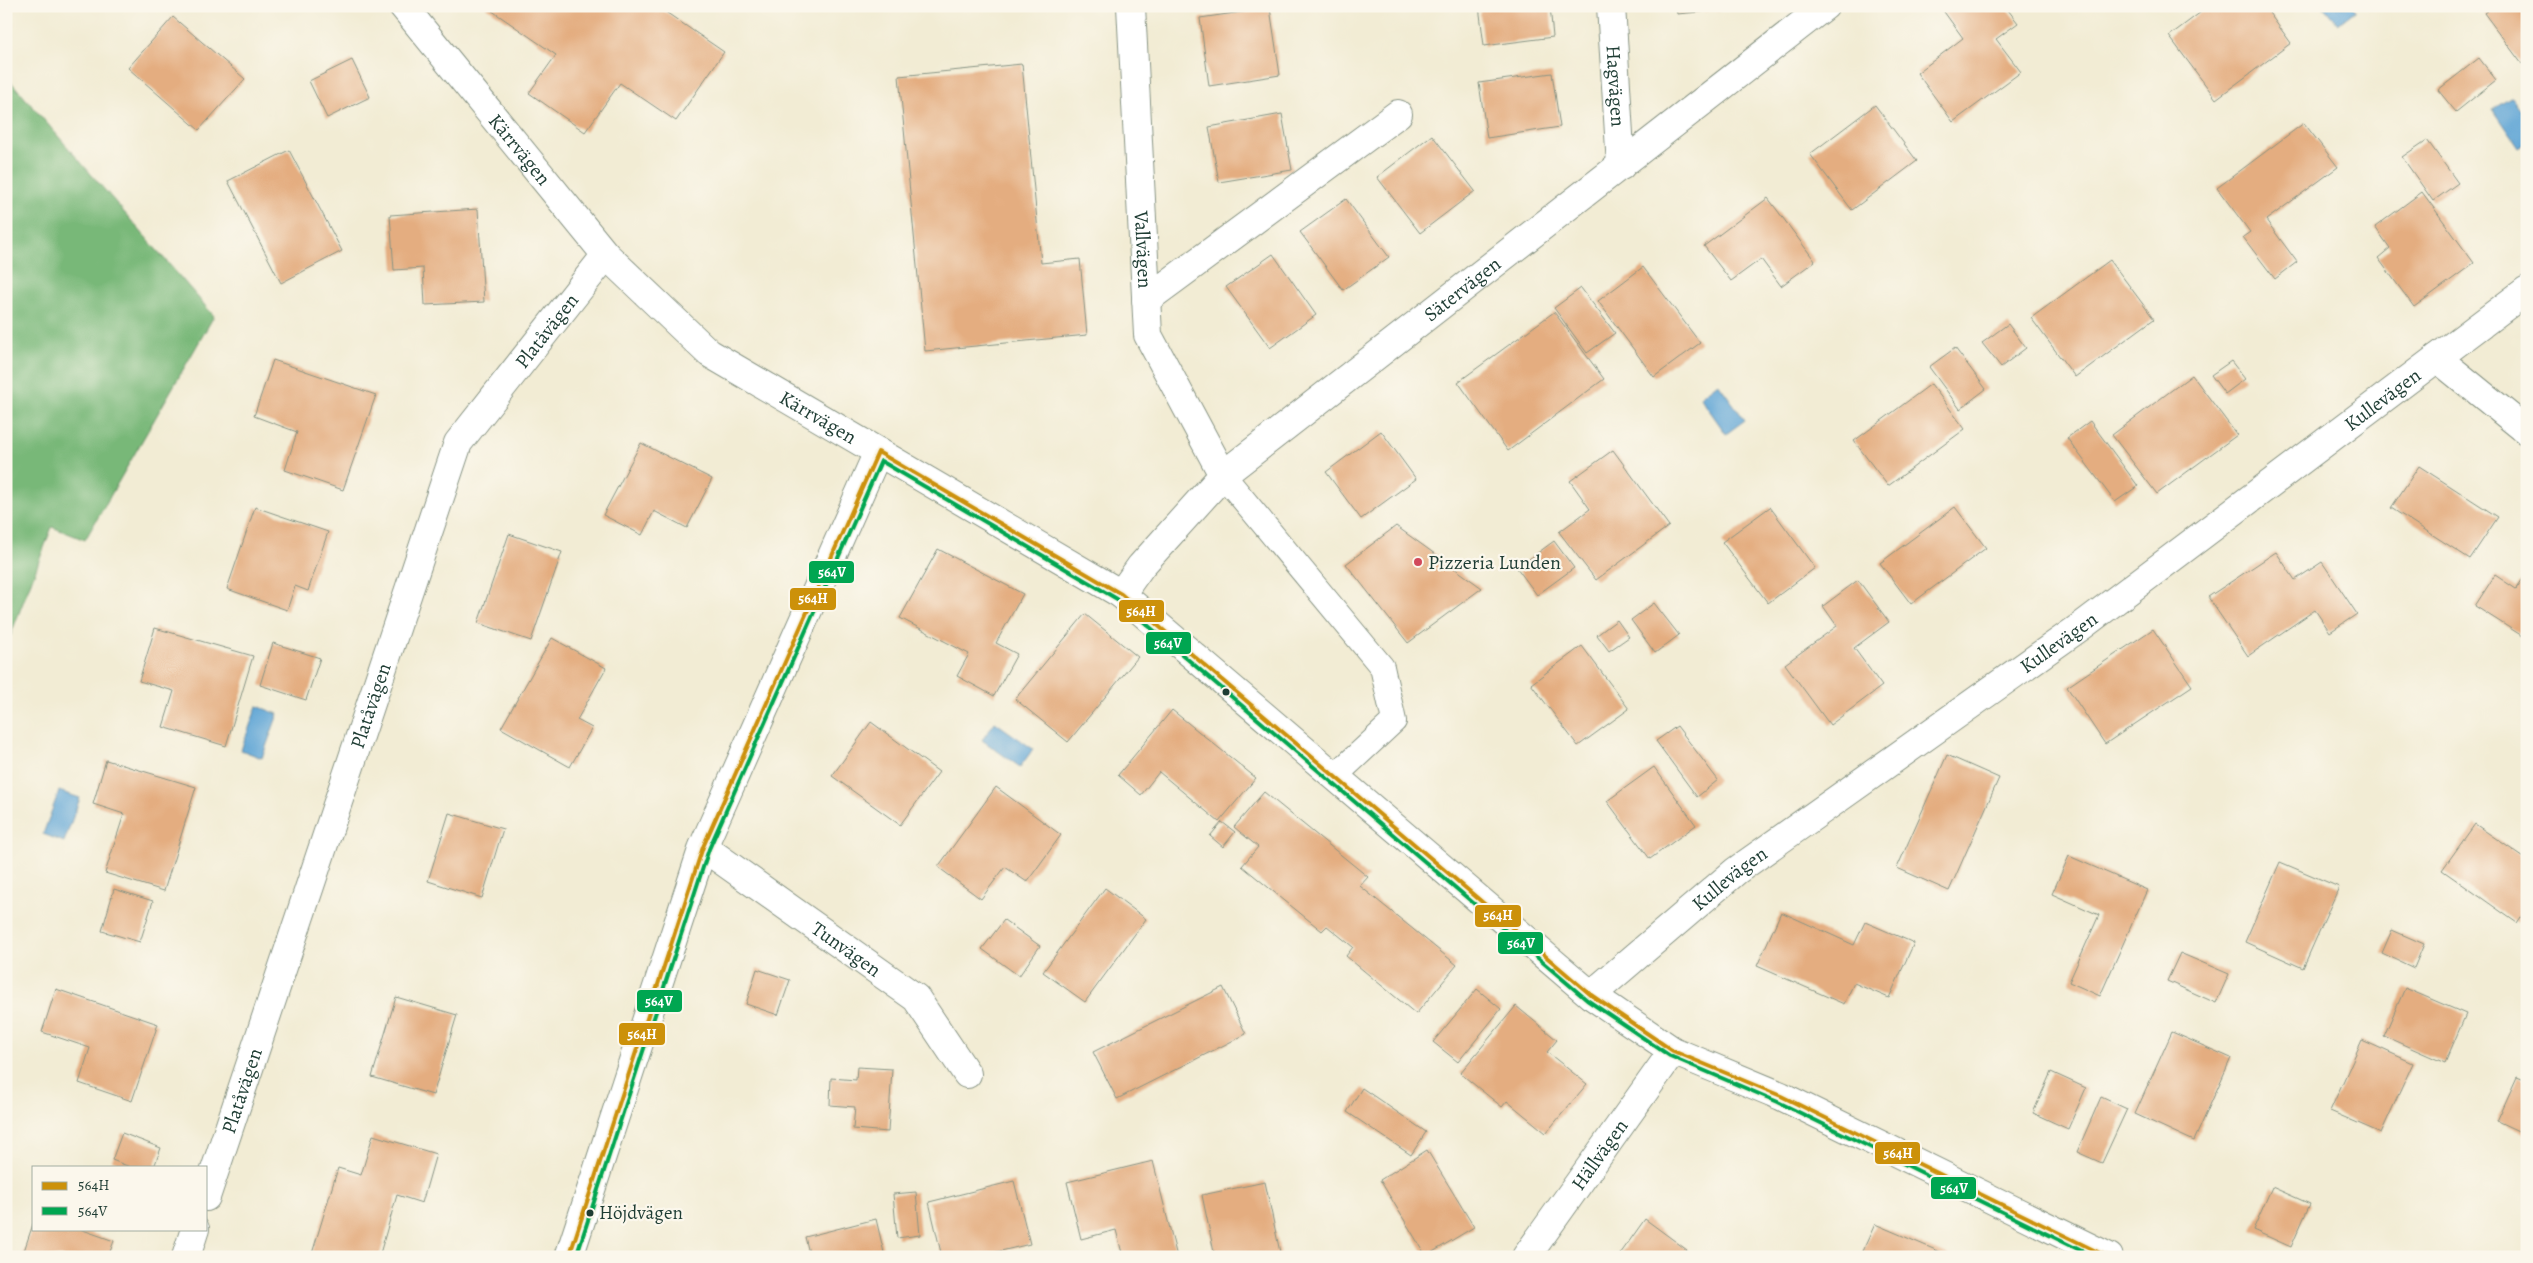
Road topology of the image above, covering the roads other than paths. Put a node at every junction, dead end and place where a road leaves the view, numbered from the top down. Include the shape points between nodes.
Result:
1 (403, 6) edge
2 (1131, 6) edge
3 (1610, 6) edge
4 (1826, 6) edge
5 (1398, 114) dead end
6 (1621, 166) junction
7 (606, 254) junction
8 (2527, 290) edge
9 (1146, 300) junction
10 (2436, 358) junction
11 (2527, 431) edge
12 (878, 452) junction
13 (1223, 475) junction
14 (1121, 594) junction
15 (1335, 776) junction
16 (702, 847) junction
17 (1591, 995) junction
18 (1673, 1051) junction
19 (967, 1074) dead end
20 (208, 1191) edge
21 (196, 1230) edge
22 (186, 1257) edge
23 (569, 1257) edge
24 (1526, 1257) edge
25 (2109, 1257) edge

1 - 7 street, Kärrvägen
2 - 9 street, Vallvägen
3 - 6 street, Hagvägen
4 - 6 street, Sätervägen
5 - 9 street
6 - 13 street, Sätervägen
7 - 12 street, Kärrvägen via 710,353
7 - 20 street, Platåvägen via 458,444
8 - 10 street, Kullevägen
9 - 13 street, Vallvägen via 1148,335
10 - 11 street
10 - 17 street, Kullevägen via 2083,625 1736,871
12 - 14 street, Kärrvägen
12 - 16 street
13 - 14 street, Sätervägen
13 - 15 lane via 1382,668 1394,721
14 - 15 street, Kärrvägen
15 - 17 street, Kärrvägen
16 - 19 street, Tunvägen via 916,998
16 - 23 street
17 - 18 street, Kärrvägen
18 - 24 street, Hällvägen
18 - 25 street, Kärrvägen via 1781,1096
21 - 22 street

